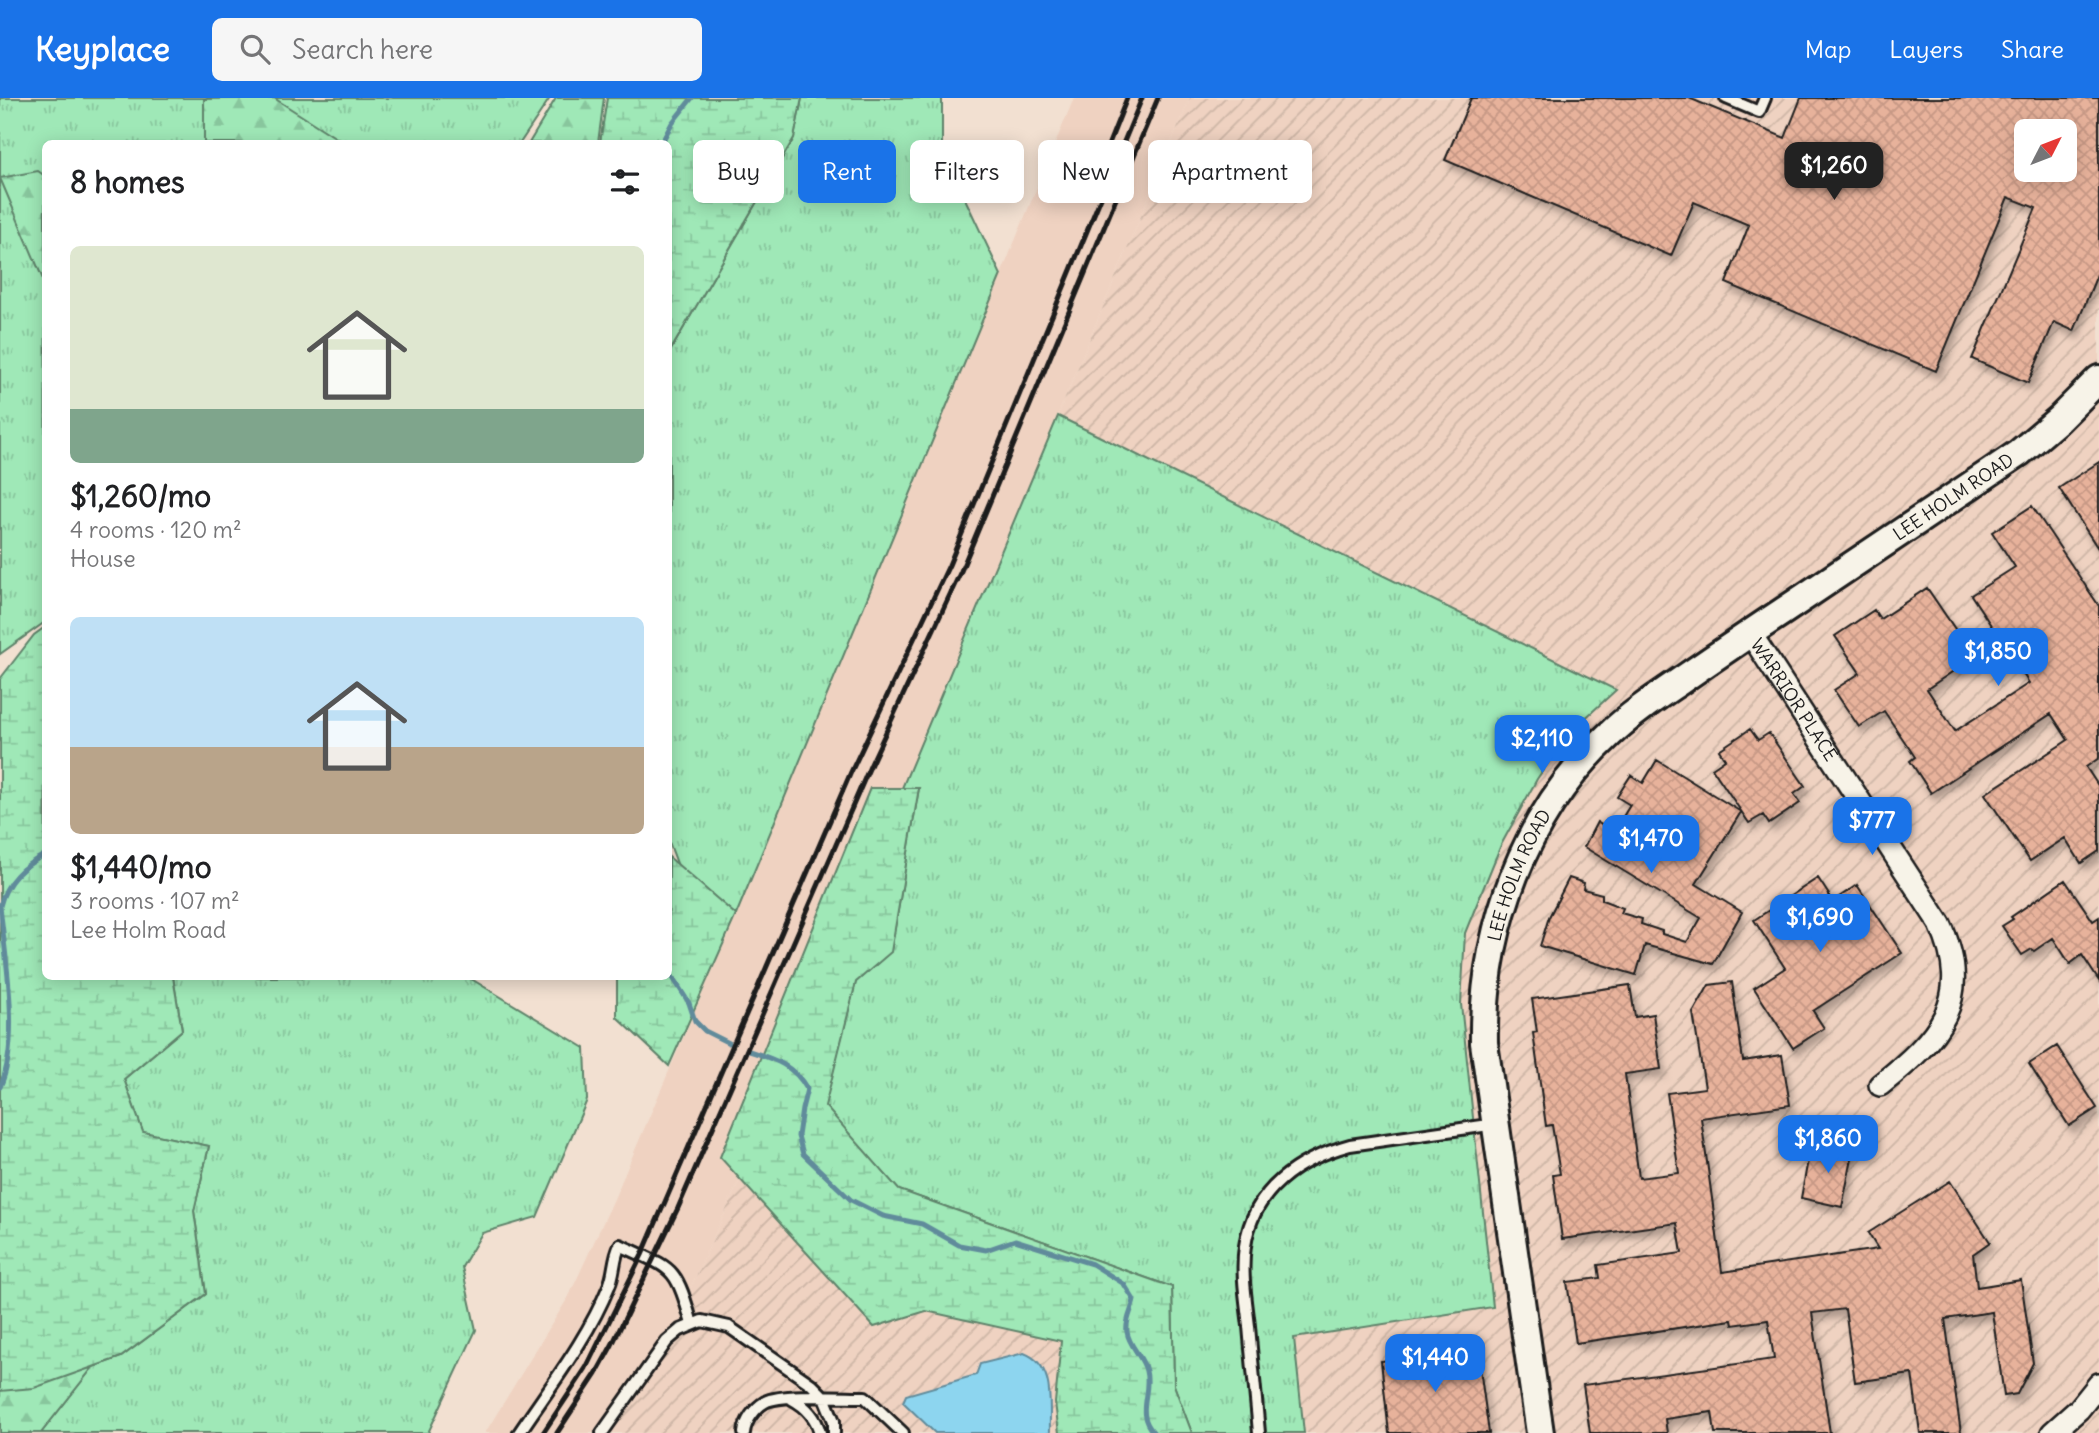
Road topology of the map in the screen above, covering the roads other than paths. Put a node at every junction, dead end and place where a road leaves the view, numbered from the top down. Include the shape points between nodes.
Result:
1 (1726, 98) edge
2 (1765, 98) edge
3 (2099, 379) edge
4 (1750, 633) junction
5 (1880, 1084) dead end
6 (1496, 1124) junction
7 (692, 1324) junction
8 (2099, 1384) edge
9 (824, 1397) junction
10 (779, 1398) junction
11 (519, 1433) edge
12 (602, 1433) edge
13 (744, 1433) edge
14 (820, 1433) edge
15 (834, 1433) edge
16 (903, 1433) edge
17 (1259, 1433) edge
18 (1540, 1433) edge
19 (2052, 1433) edge

1 - 2 lane via 1759,112
3 - 4 street, LEE HOLM ROAD via 2019,453
4 - 5 street, WARRIOR PLACE via 1949,942 1955,986 1942,1019 1916,1056
4 - 6 street, LEE HOLM ROAD via 1611,733 1578,767 1536,829 1503,907 1487,989 1484,1043
6 - 17 lane via 1331,1150 1299,1165 1272,1187 1259,1205 1245,1245
6 - 18 street, LEE HOLM ROAD
7 - 9 lane via 702,1321 729,1326
7 - 11 lane via 674,1273 620,1245 611,1284 585,1335
7 - 12 lane via 667,1341
8 - 19 street
9 - 10 lane
9 - 15 lane
9 - 16 lane via 865,1397
10 - 13 lane via 754,1412
10 - 14 lane via 805,1406

